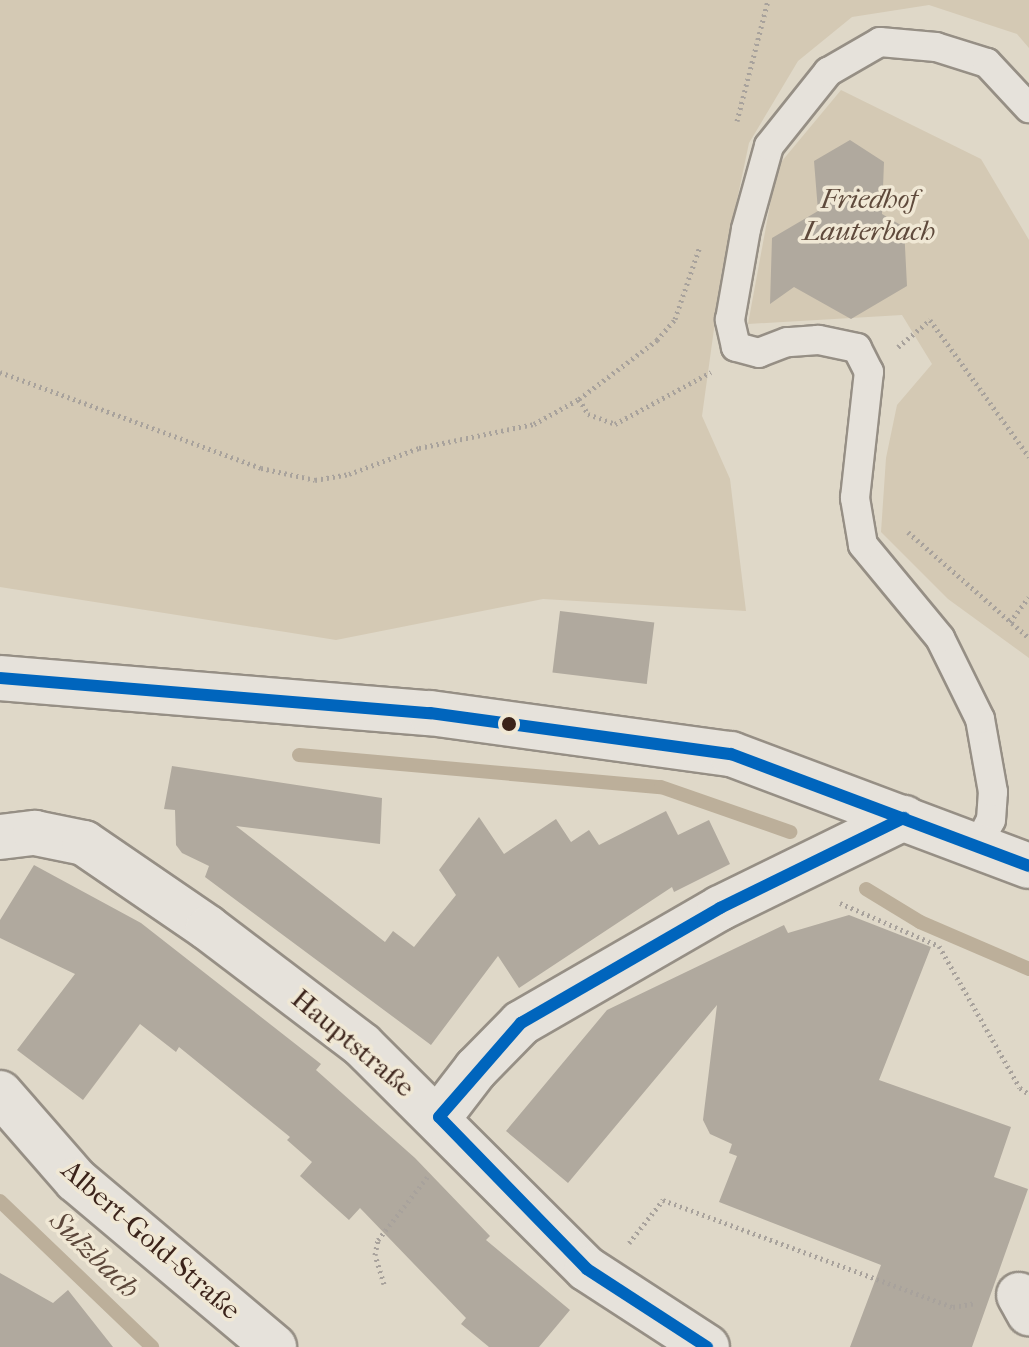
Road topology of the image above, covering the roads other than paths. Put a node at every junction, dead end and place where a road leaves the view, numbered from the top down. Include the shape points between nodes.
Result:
1 (1029, 108) edge
2 (0, 678) edge
3 (904, 818) junction
4 (0, 837) edge
5 (978, 845) junction
6 (1029, 866) edge
7 (0, 1093) edge
8 (439, 1117) junction
9 (274, 1347) edge
10 (707, 1347) edge

1 - 5 lane via 987,63 936,47 880,42 828,72 769,146 746,229 730,320 736,347 759,353 787,342 818,340 857,348 869,372 855,498 863,545 940,638 980,719 993,792 991,820
2 - 3 street via 430,713 701,749 731,754
3 - 5 street
3 - 8 street via 720,908 521,1023
4 - 8 street, Hauptstraße via 35,833 84,843 362,1045
5 - 6 street
7 - 9 street, Albert-Gold-Straße via 76,1180
8 - 10 street, Hauptstraße via 601,1278

